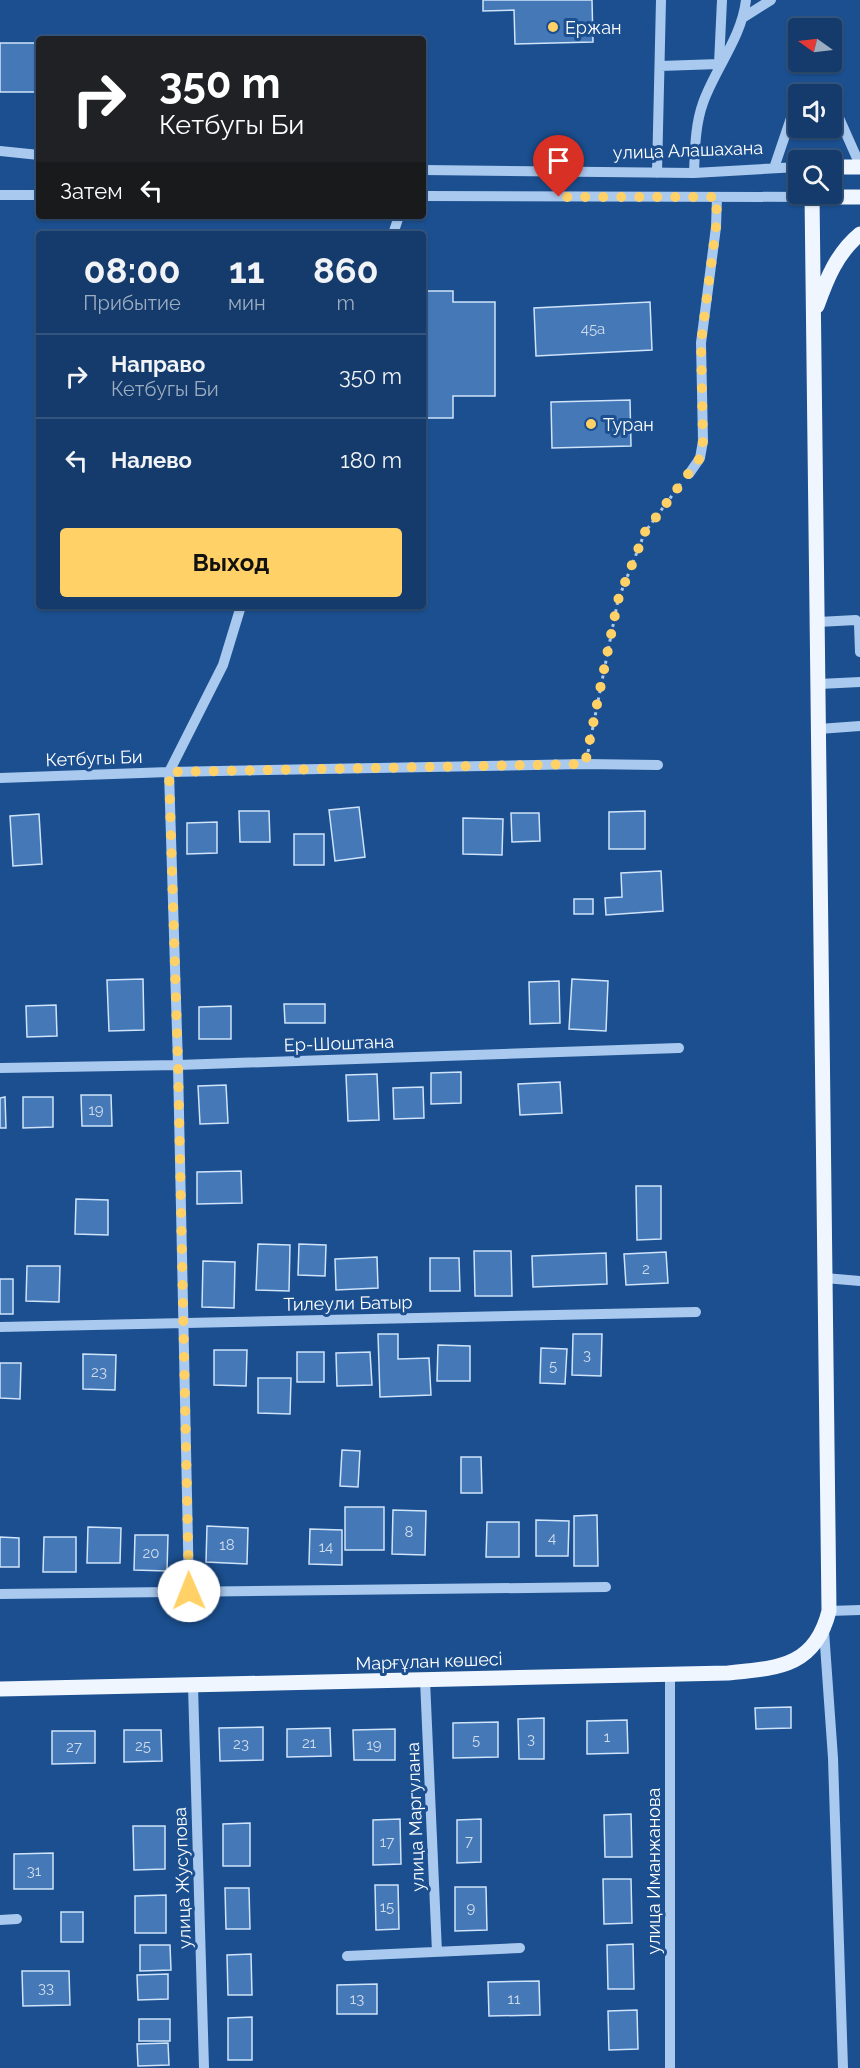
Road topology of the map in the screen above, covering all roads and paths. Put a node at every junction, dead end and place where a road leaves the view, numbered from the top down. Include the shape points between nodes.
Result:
1 (661, 0) edge
2 (722, 0) edge
3 (746, 0) edge
4 (771, 0) edge
5 (744, 16) junction
6 (660, 66) junction
7 (842, 125) edge
8 (788, 127) edge
9 (1, 152) edge
10 (36, 155) edge
11 (860, 166) edge
12 (788, 167) edge
13 (842, 167) edge
14 (774, 168) junction
15 (426, 170) edge
16 (657, 173) junction
17 (694, 173) junction
18 (0, 195) edge
19 (36, 195) edge
20 (426, 196) edge
21 (788, 196) edge
22 (842, 196) edge
23 (717, 197) junction
24 (860, 197) edge
25 (812, 204) edge
26 (860, 234) edge
27 (814, 314) junction
28 (689, 474) joint
29 (240, 609) edge
30 (818, 622) junction
31 (860, 652) edge
32 (860, 682) edge
33 (819, 684) junction
34 (860, 726) edge
35 (819, 729) junction
36 (585, 764) junction
37 (658, 765) dead end
38 (169, 772) junction
39 (0, 778) edge
40 (679, 1048) dead end
41 (178, 1065) junction
42 (0, 1068) edge
43 (825, 1278) junction
44 (860, 1281) edge
45 (696, 1312) dead end
46 (183, 1322) junction
47 (0, 1327) edge
48 (606, 1587) dead end
49 (189, 1591) junction
50 (0, 1594) edge
51 (860, 1610) edge
52 (829, 1611) junction
53 (824, 1631) junction
54 (670, 1673) junction
55 (425, 1680) junction
56 (194, 1686) junction
57 (0, 1689) edge
58 (17, 1919) dead end
59 (0, 1920) edge
60 (520, 1948) dead end
61 (437, 1952) junction
62 (347, 1956) dead end
63 (204, 2068) edge
64 (670, 2068) edge
65 (843, 2068) edge

1 - 6 street
2 - 6 street via 719,64
3 - 5 street
4 - 5 street
5 - 17 street via 703,104 696,131
6 - 16 street
7 - 11 street
8 - 14 street
9 - 10 street
11 - 13 main road
12 - 14 street, улица Алашахана
14 - 17 street, улица Алашахана
15 - 16 street, улица Алашахана
16 - 17 street, улица Алашахана
18 - 19 street
20 - 23 street
21 - 23 street
22 - 24 main road
23 - 28 street via 701,343 703,441 700,458
25 - 27 main road, Марғұлан көшесі
26 - 27 main road via 848,244 830,272
27 - 30 main road, Марғұлан көшесі
28 - 36 path via 645,532 618,600
29 - 38 street via 223,665
30 - 31 street via 856,620
30 - 33 main road, Марғұлан көшесі
32 - 33 street
33 - 35 main road, Марғұлан көшесі
34 - 35 street
35 - 43 main road, Марғұлан көшесі
36 - 37 street, Кетбугы Би
36 - 38 street, Кетбугы Би
38 - 39 street, Кетбугы Би
38 - 41 street
40 - 41 street, Ер-Шоштана
41 - 42 street, Ер-Шоштана
41 - 46 street
43 - 44 street
43 - 52 main road, Марғұлан көшесі
45 - 46 street, Тилеули Батыр
46 - 47 street, Тилеули Батыр
46 - 49 street
48 - 49 street
49 - 50 street
51 - 52 street
52 - 53 main road, Марғұлан көшесі
53 - 54 main road, Марғұлан көшесі via 807,1652 790,1663 749,1671
53 - 65 street via 833,1758
54 - 55 main road, Марғұлан көшесі
54 - 64 street, улица Иманжанова
55 - 56 main road, Марғұлан көшесі
55 - 61 street, улица Маргулана
56 - 57 main road, Марғұлан көшесі
56 - 63 street, улица Жусупова
58 - 59 street
60 - 61 street
61 - 62 street

